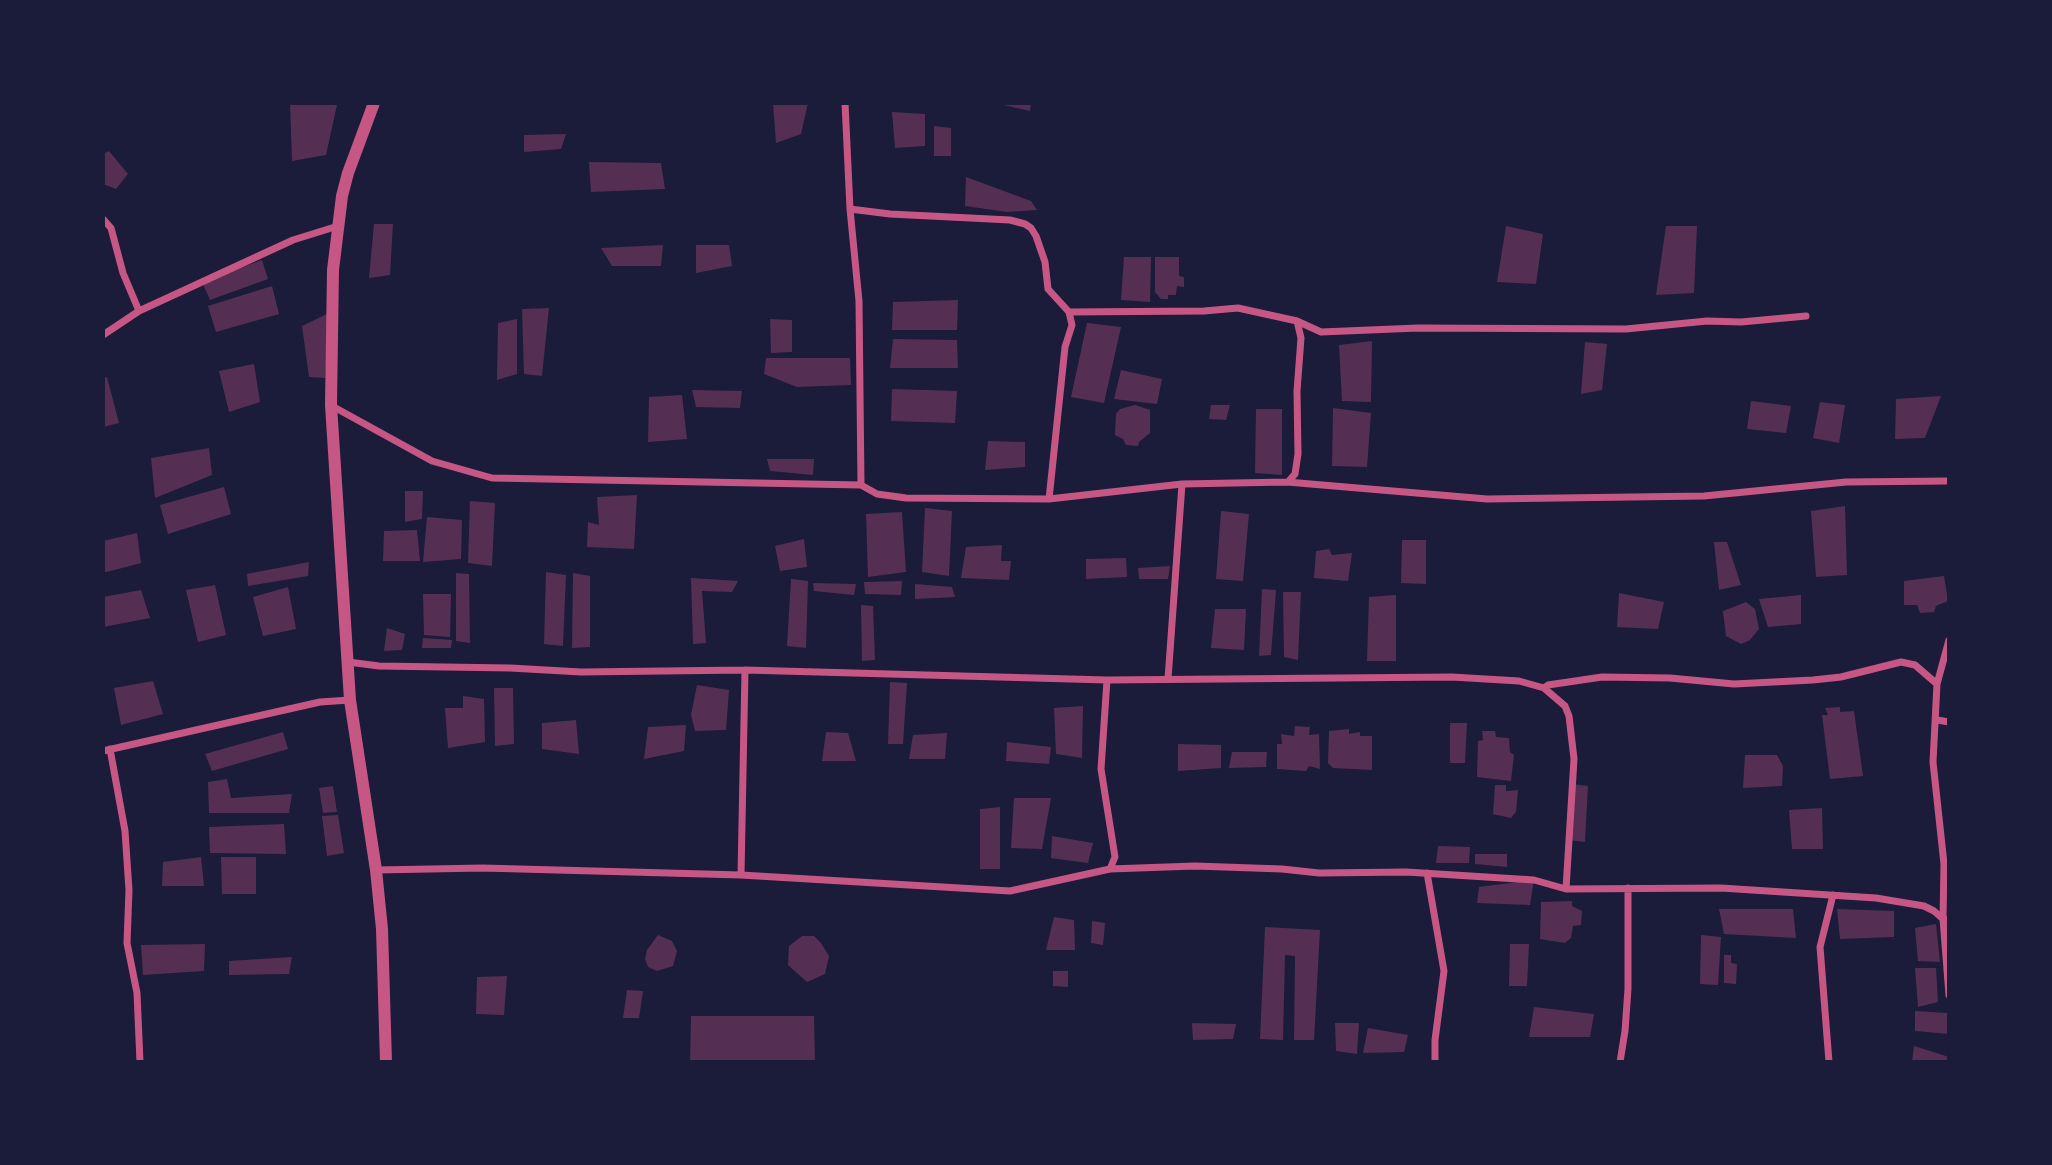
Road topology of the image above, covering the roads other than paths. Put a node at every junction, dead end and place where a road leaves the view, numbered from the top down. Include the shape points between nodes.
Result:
1 (374, 103) edge
2 (845, 103) edge
3 (850, 209) junction
4 (103, 219) edge
5 (338, 226) junction
6 (139, 311) junction
7 (1069, 312) junction
8 (1806, 316) dead end
9 (1297, 321) junction
10 (103, 335) edge
11 (331, 405) junction
12 (1949, 481) edge
13 (1287, 482) junction
14 (1182, 484) junction
15 (861, 485) junction
16 (1049, 499) junction
17 (1949, 640) edge
18 (348, 662) junction
19 (746, 670) junction
20 (1168, 679) junction
21 (1107, 680) junction
22 (1937, 684) junction
23 (1544, 688) junction
24 (350, 700) junction
25 (1937, 720) junction
26 (1949, 722) edge
27 (107, 750) edge
28 (1110, 869) junction
29 (376, 870) junction
30 (1427, 873) junction
31 (741, 875) junction
32 (1628, 888) junction
33 (1566, 889) junction
34 (1833, 895) junction
35 (1946, 920) edge
36 (1949, 995) edge
37 (140, 1062) edge
38 (386, 1062) edge
39 (1435, 1062) edge
40 (1620, 1062) edge
41 (1829, 1062) edge

1 - 5 street via 348,173
2 - 3 street
3 - 7 street via 1025,223 1036,236 1048,289
3 - 15 street via 859,301
4 - 6 street
5 - 6 street via 293,240
5 - 11 street via 331,298
6 - 10 street
7 - 9 street via 1238,308
7 - 16 street via 1072,325 1065,346
8 - 9 street via 1626,329 1321,332
9 - 13 street via 1301,338 1298,454 1296,474
11 - 15 street via 432,461 492,478
11 - 18 street
12 - 13 street via 1846,482 1704,496 1487,499
13 - 14 street
14 - 16 street
14 - 20 street
15 - 16 street via 877,494 906,498
17 - 22 street
18 - 19 street via 581,673
18 - 24 street
19 - 21 street
19 - 31 street
20 - 21 street
20 - 23 street via 1452,677 1519,681
21 - 28 street via 1101,769 1115,857
22 - 23 street via 1914,665 1901,662 1813,680 1734,684 1602,677
22 - 25 street
23 - 33 street via 1565,706 1573,736
24 - 27 street via 320,702
24 - 29 street
25 - 26 street
25 - 35 street via 1933,762
27 - 37 street via 125,831 127,943 137,993
28 - 30 street via 1195,866
28 - 31 street via 1010,891
29 - 31 street
29 - 38 street
30 - 33 street via 1534,880
30 - 39 street via 1444,971
32 - 33 street
32 - 34 street
32 - 40 street via 1628,989
34 - 35 street via 1924,906
34 - 41 street via 1820,947
35 - 36 street

